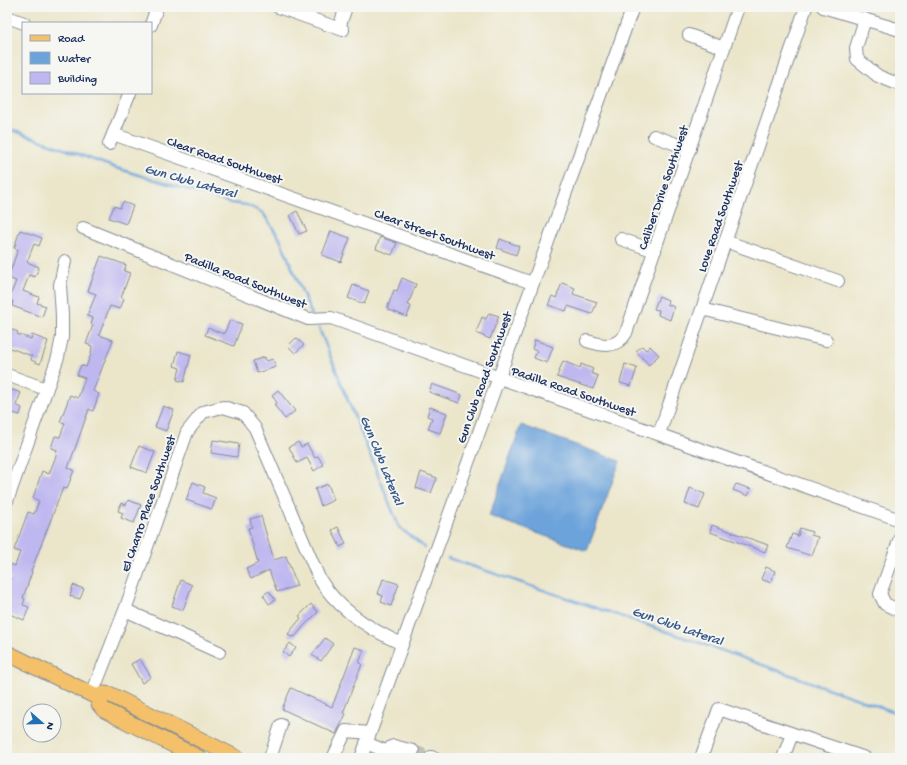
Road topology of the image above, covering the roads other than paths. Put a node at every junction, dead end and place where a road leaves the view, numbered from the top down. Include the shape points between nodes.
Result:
1 (157, 7) edge
2 (281, 7) edge
3 (346, 7) edge
4 (633, 7) edge
5 (738, 7) edge
6 (806, 7) edge
7 (823, 7) edge
8 (7, 17) edge
9 (865, 19) junction
10 (22, 22) edge
11 (152, 22) edge
12 (900, 30) edge
13 (688, 35) dead end
14 (724, 48) junction
15 (900, 85) edge
16 (130, 94) edge
17 (654, 136) dead end
18 (690, 148) junction
19 (327, 209) joint
20 (83, 228) dead end
21 (621, 239) dead end
22 (725, 241) junction
23 (654, 251) junction
24 (65, 261) dead end
25 (838, 281) dead end
26 (532, 283) junction
27 (702, 309) junction
28 (826, 340) dead end
29 (587, 341) dead end
30 (7, 375) edge
31 (498, 378) junction
32 (46, 389) junction
33 (659, 434) junction
34 (7, 501) edge
35 (900, 520) edge
36 (900, 538) edge
37 (124, 610) junction
38 (900, 611) edge
39 (402, 644) junction
40 (219, 652) dead end
41 (7, 653) edge
42 (94, 696) junction
43 (281, 725) dead end
44 (792, 734) junction
45 (368, 738) junction
46 (386, 755) edge
47 (408, 755) tunnel mouth
48 (199, 758) edge
49 (237, 758) edge
50 (270, 758) edge
51 (333, 758) edge
52 (361, 758) edge
53 (701, 758) edge
54 (783, 758) edge
55 (864, 758) edge

1 - 11 street
2 - 3 street via 341,29
4 - 26 street, Gun Club Road Southwest
5 - 14 street, Caliber Drive Southwest
6 - 22 street, Love Road Southwest
7 - 9 street
8 - 10 street
9 - 12 street
9 - 15 street via 856,48 857,59 878,76
13 - 14 street
14 - 18 street, Caliber Drive Southwest
16 - 19 street, Clear Road Southwest via 111,139
17 - 18 street
18 - 23 street, Caliber Drive Southwest
19 - 26 street, Clear Street Southwest
20 - 31 street, Padilla Road Southwest via 308,319 331,318
21 - 23 street
22 - 25 street
22 - 27 street, Love Road Southwest
23 - 29 street, Caliber Drive Southwest via 622,339 617,344 606,346
24 - 32 street via 60,285 62,337 58,357
26 - 31 street, Gun Club Road Southwest
27 - 28 street
27 - 33 street, Love Road Southwest
30 - 32 street
31 - 33 street, Padilla Road Southwest
31 - 39 street, Gun Club Road Southwest
32 - 34 street
33 - 35 street, Padilla Road Southwest
36 - 38 street via 880,594 885,604
37 - 39 street, El Charro Place Southwest via 187,432 203,412 224,407 243,413 255,428 325,589 347,611 381,634
37 - 40 street
37 - 42 street, El Charro Place Southwest
39 - 45 street, Gun Club Road Southwest
41 - 42 main road
42 - 48 main road via 104,710
42 - 49 main road via 111,695
43 - 50 street
44 - 53 street via 719,709
44 - 54 street
44 - 55 street
45 - 46 street
45 - 51 street via 346,732
45 - 52 street, Gun Club Road Southwest
46 - 47 street

